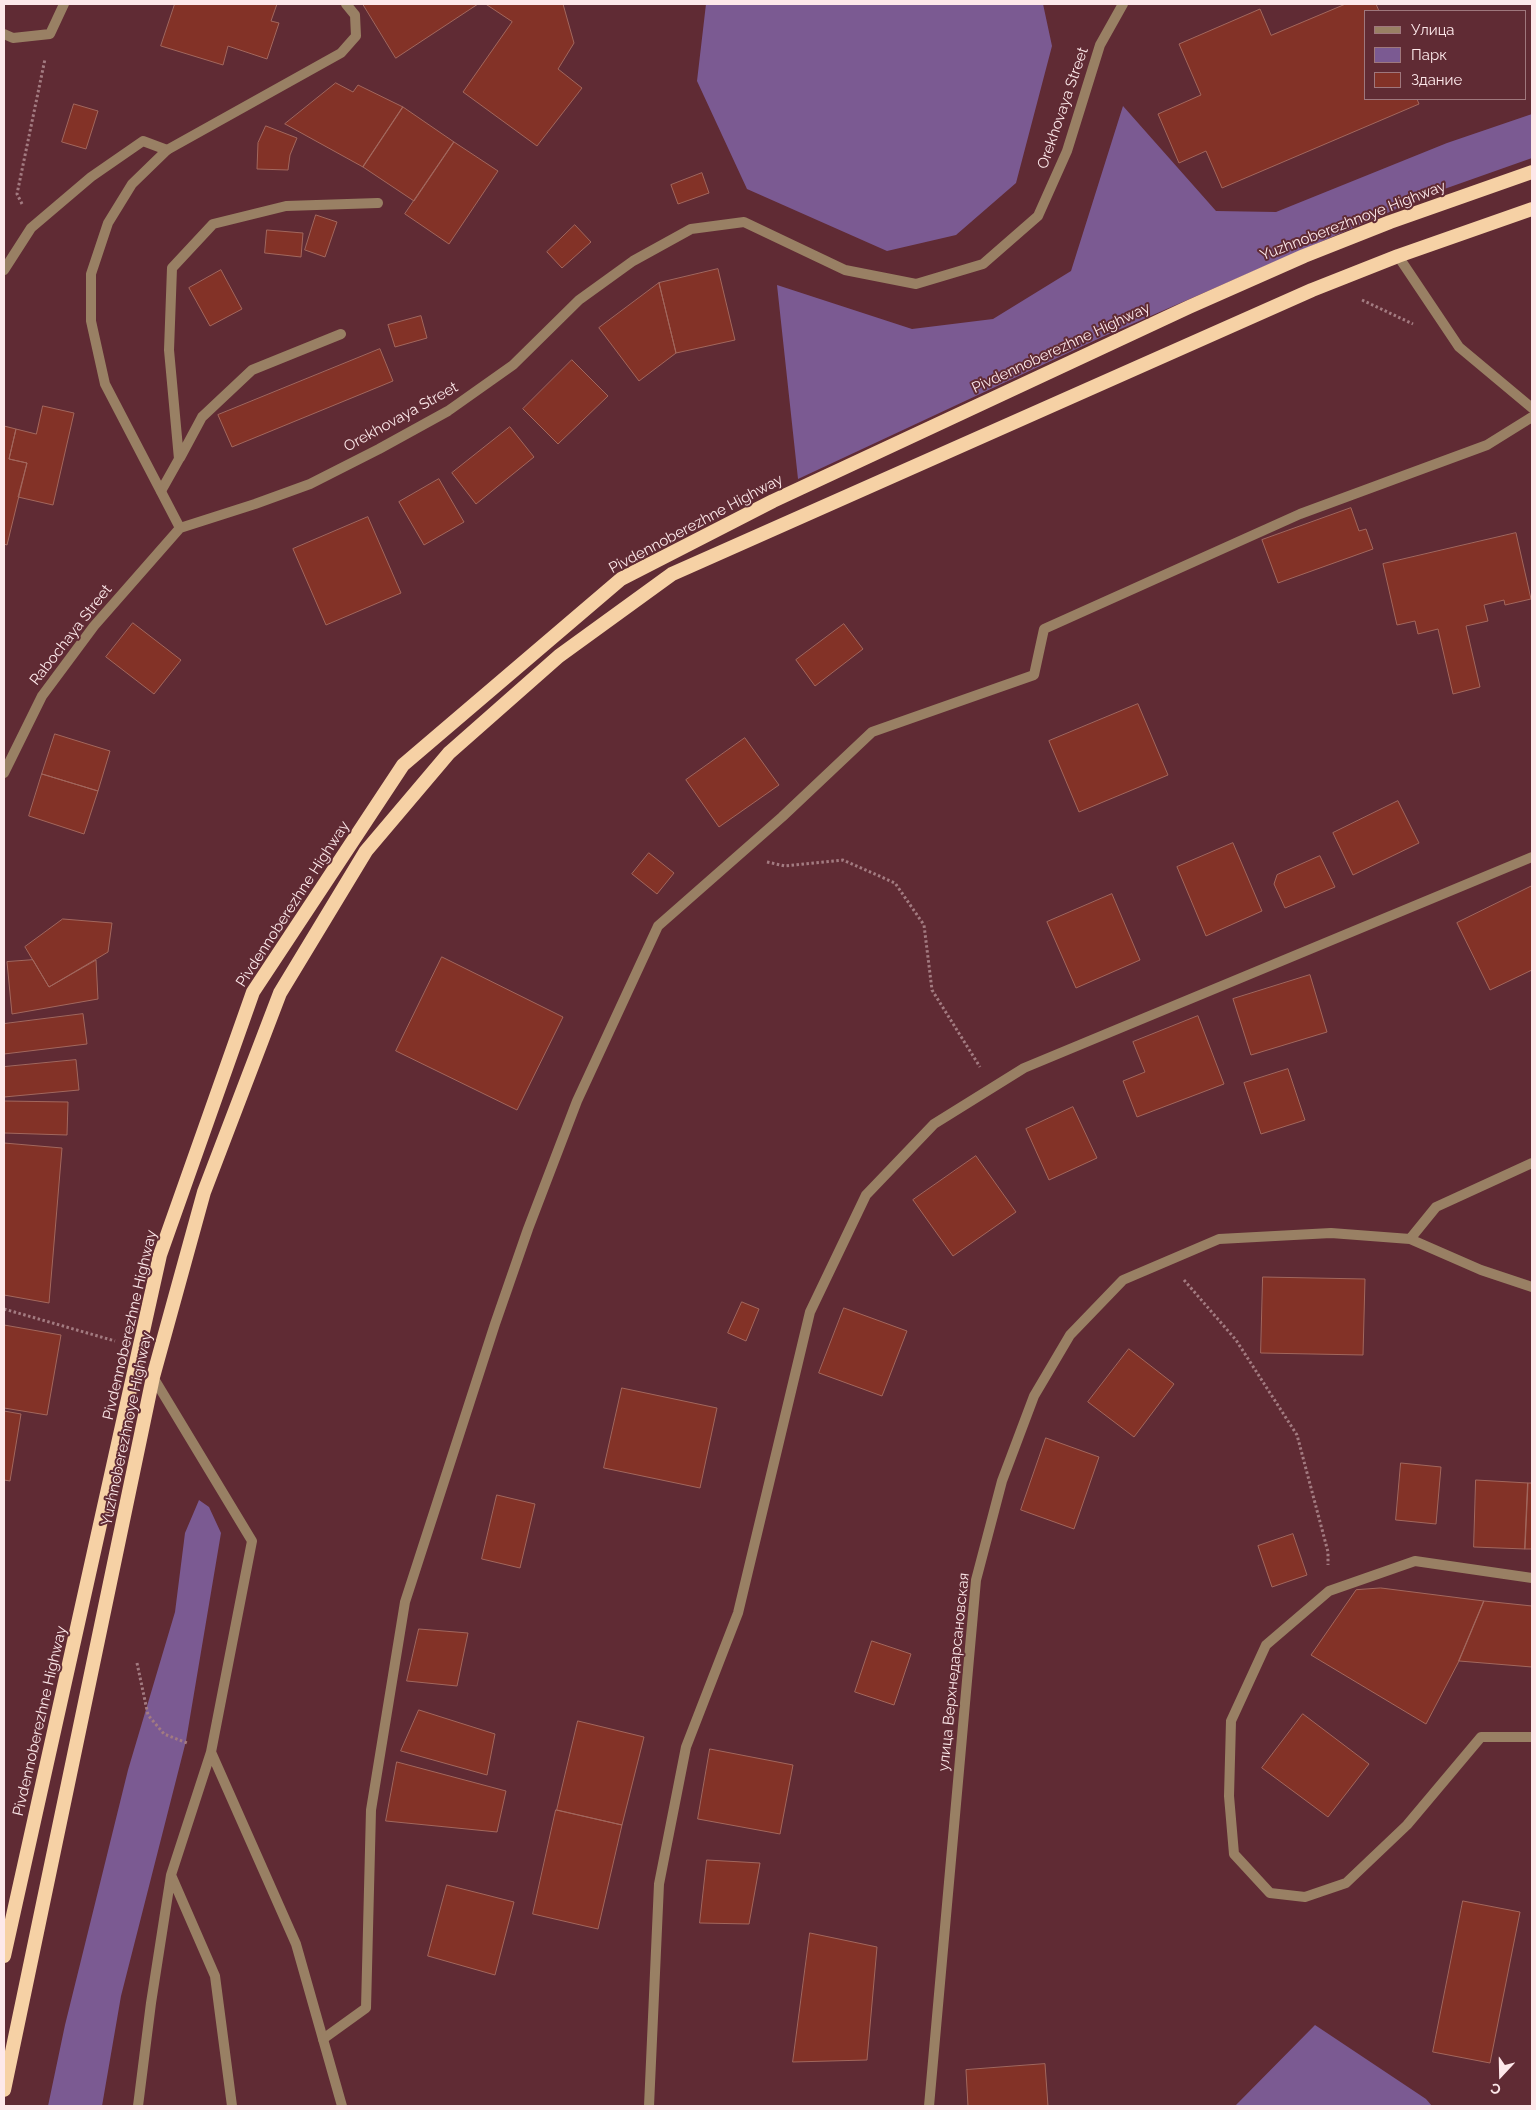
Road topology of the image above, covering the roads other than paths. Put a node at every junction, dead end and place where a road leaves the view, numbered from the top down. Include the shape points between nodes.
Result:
1 (64, 4) edge
2 (346, 4) edge
3 (1123, 4) edge
4 (4, 34) edge
5 (167, 150) junction
6 (1532, 172) edge
7 (378, 203) dead end
8 (1532, 209) edge
9 (1398, 256) junction
10 (4, 270) edge
11 (1189, 306) joint
12 (342, 334) dead end
13 (1532, 408) edge
14 (1532, 417) edge
15 (179, 459) junction
16 (161, 490) junction
17 (180, 528) junction
18 (4, 774) edge
19 (1532, 856) edge
20 (1532, 1164) edge
21 (1410, 1239) junction
22 (1532, 1287) edge
23 (153, 1377) junction
24 (1532, 1578) edge
25 (1532, 1737) edge
26 (211, 1752) junction
27 (171, 1874) junction
28 (4, 1956) edge
29 (323, 2039) junction
30 (4, 2090) edge
31 (138, 2106) edge
32 (232, 2106) edge
33 (342, 2106) edge
34 (649, 2106) edge
35 (929, 2106) edge

1 - 4 street via 50,34 13,38
2 - 5 street via 355,15 356,36 341,53
3 - 17 street, Orekhovaya Street via 1100,45 1067,151 1038,216 983,264 916,284 845,270 744,222 691,228 633,261 579,300 513,365 448,411 310,484
5 - 10 street via 143,141 91,177 31,228
5 - 16 street via 132,184 108,223 91,274 91,321 105,384
6 - 11 highway, Yuzhnoberezhnoye Highway via 1313,252
7 - 15 street via 286,206 213,224 172,268 169,350
8 - 9 highway, Yuzhnoberezhnoye Highway
9 - 13 street via 1459,347
9 - 23 highway, Yuzhnoberezhnoye Highway via 672,574 558,656 449,753 366,851 280,994 204,1192
11 - 28 highway, Pivdennoberezhne Highway via 773,501 621,579 403,765 252,992 160,1255
12 - 15 street via 252,370 202,417
14 - 29 street via 1487,445 1300,514 1044,629 1034,675 872,732 782,817 658,926 577,1101 522,1246 405,1602 371,1810 366,2008
15 - 16 street
16 - 17 street
17 - 18 street, Rabochaya Street via 94,626 42,696
19 - 34 street via 1024,1068 934,1124 866,1195 810,1312 738,1613 685,1756 659,1884
20 - 21 street via 1436,1207
21 - 22 street via 1481,1270
21 - 35 street, улица Верхнедарсановская via 1331,1233 1219,1239 1171,1259 1123,1280 1070,1335 1034,1396 1002,1481 976,1580
23 - 26 street via 252,1541
23 - 30 highway
24 - 25 street via 1415,1561 1329,1591 1266,1645 1231,1721 1229,1796 1234,1854 1270,1893 1305,1896 1346,1883 1407,1826 1481,1737
26 - 27 street
26 - 29 street via 296,1944
27 - 31 street
27 - 32 street via 215,1976
29 - 33 street

